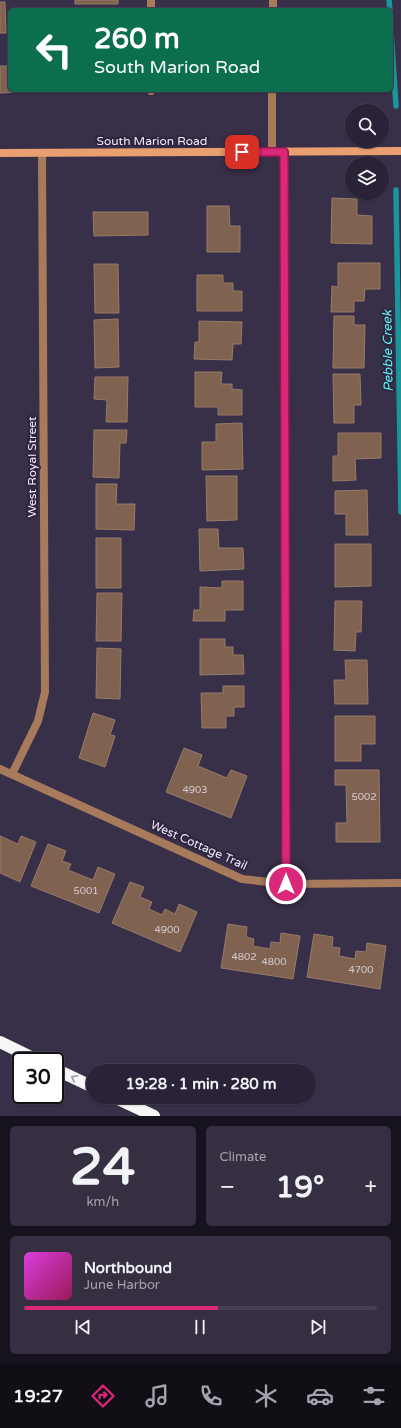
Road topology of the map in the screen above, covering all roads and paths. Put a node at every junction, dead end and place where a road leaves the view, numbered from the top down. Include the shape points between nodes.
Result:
1 (272, 92) edge
2 (401, 151) edge
3 (272, 152) junction
4 (284, 152) junction
5 (0, 154) edge
6 (42, 154) junction
7 (0, 769) edge
8 (12, 774) junction
9 (401, 883) edge
10 (286, 884) junction
11 (0, 1042) edge
12 (21, 1052) edge
13 (64, 1073) edge
14 (86, 1084) edge
15 (129, 1104) edge
16 (154, 1116) edge

1 - 3 street
2 - 4 street, South Marion Road
3 - 4 street, South Marion Road
3 - 6 street, South Marion Road
4 - 10 street
5 - 6 street, South Marion Road
6 - 8 street, West Royal Street via 45,692 38,721
7 - 8 street, West Cottage Trail
8 - 10 street, West Cottage Trail via 242,879
9 - 10 street, West Cottage Trail
11 - 12 highway
14 -> 13 highway
15 - 16 highway

